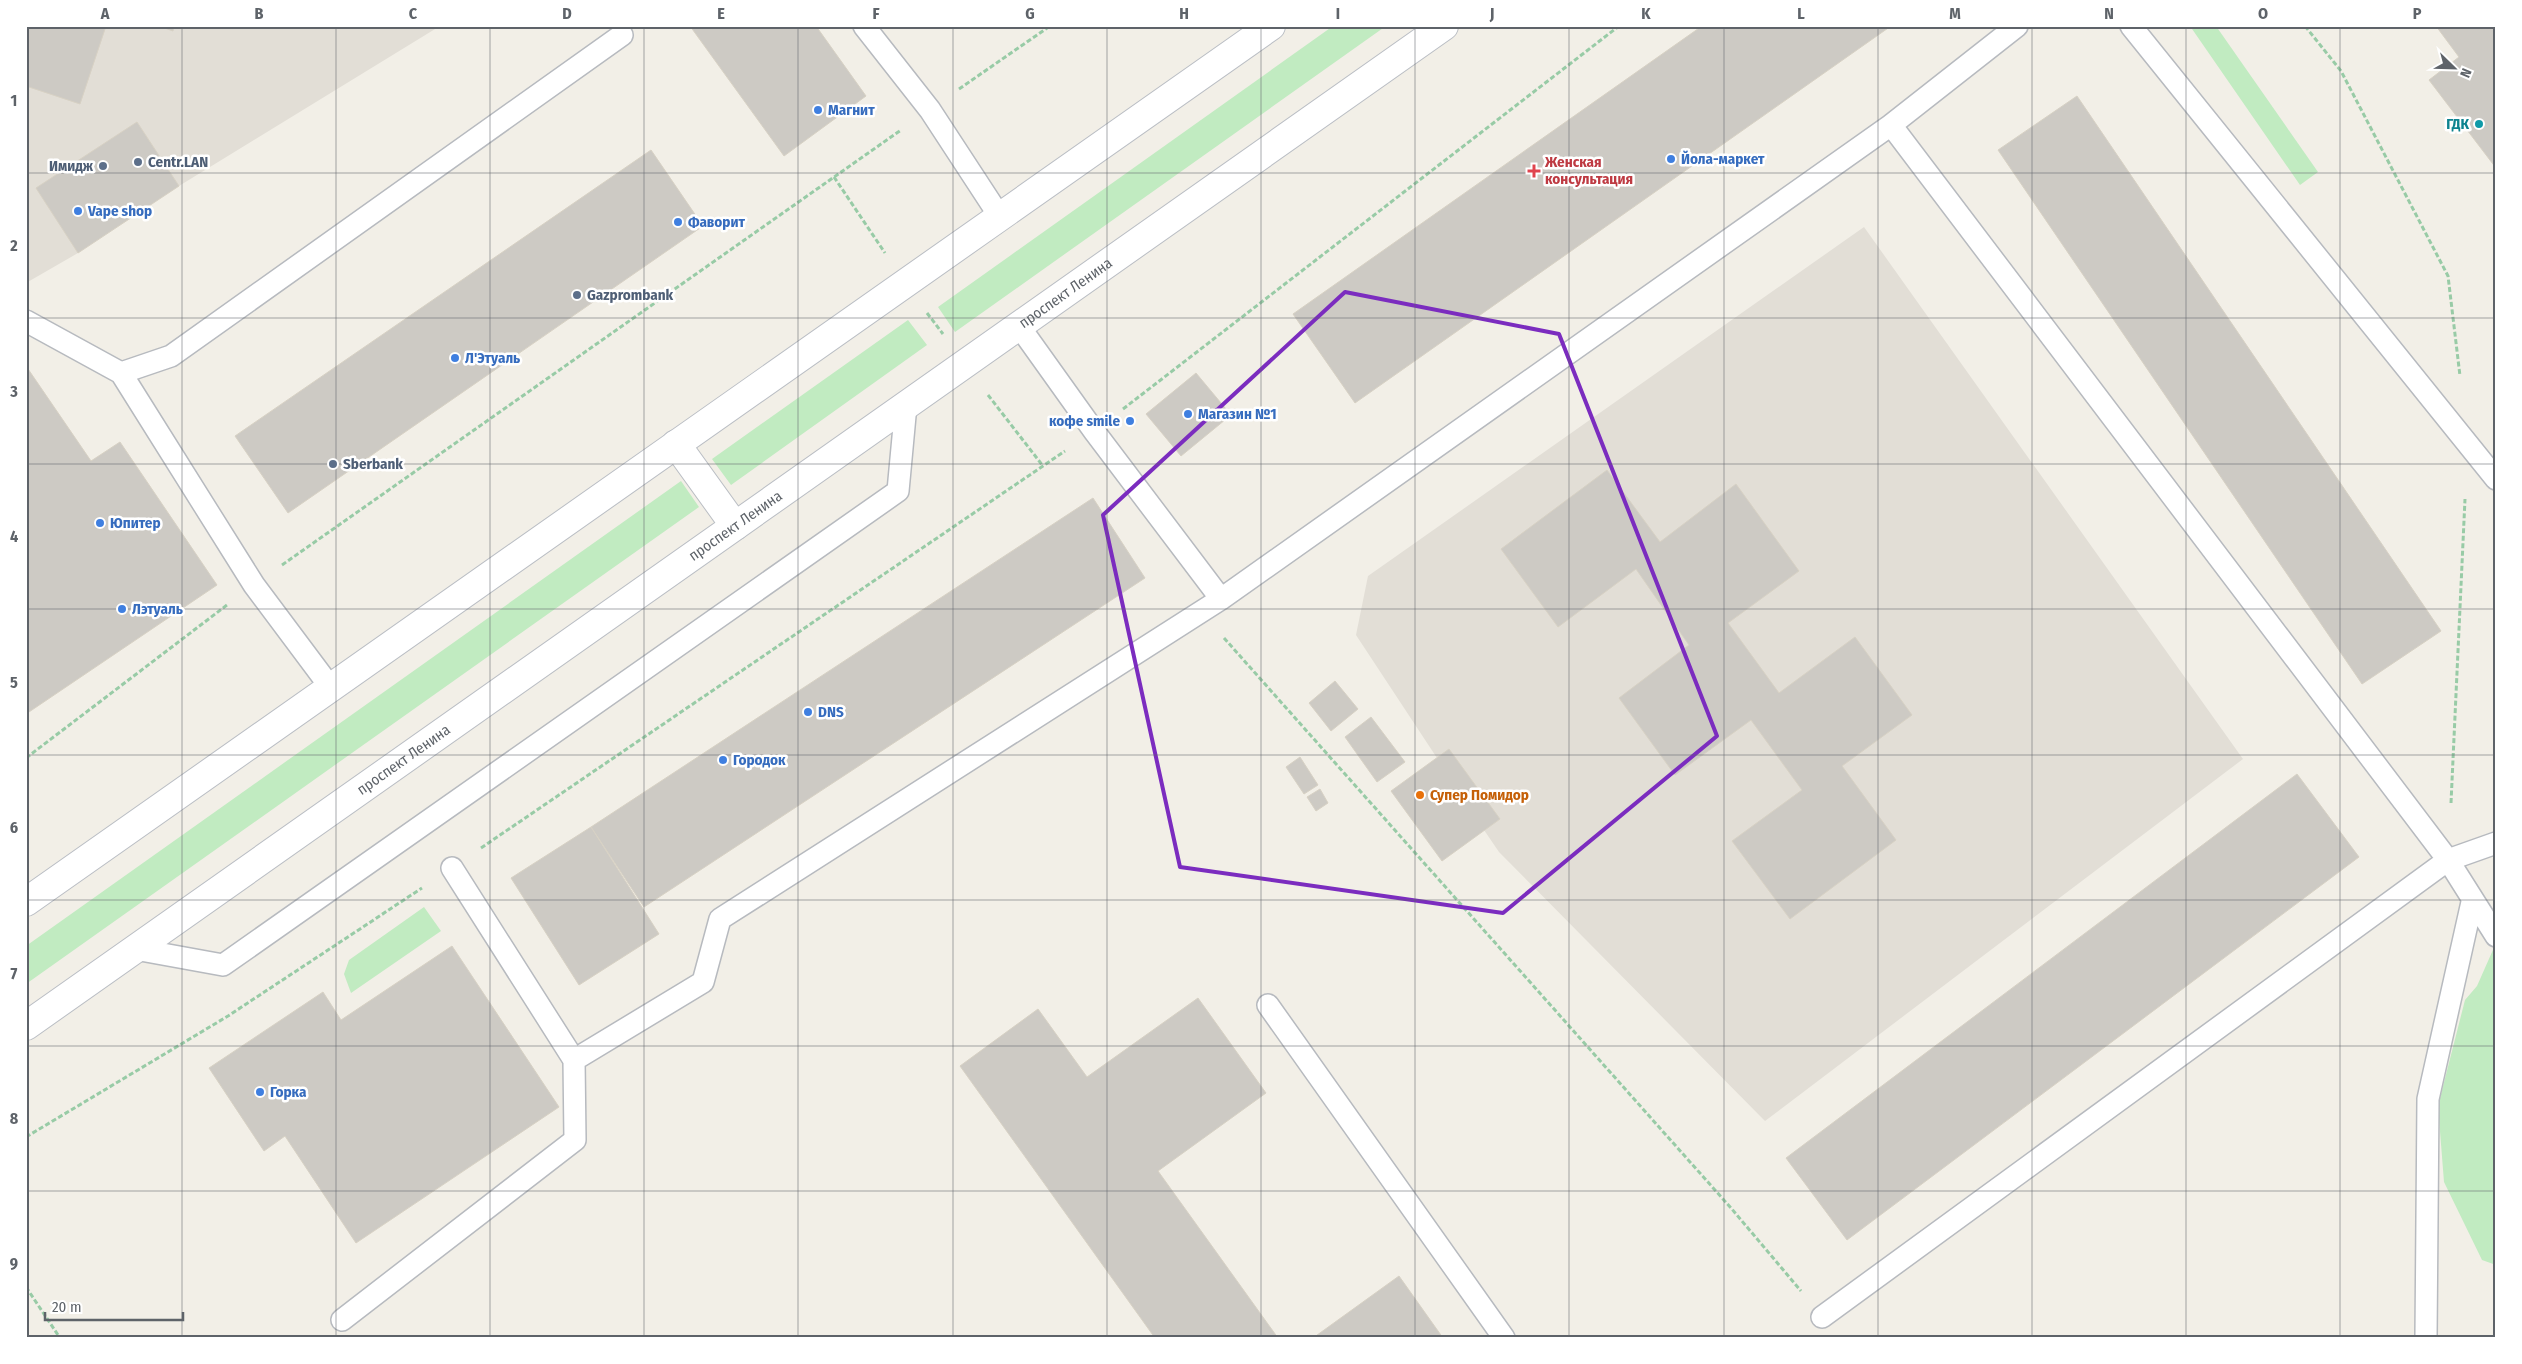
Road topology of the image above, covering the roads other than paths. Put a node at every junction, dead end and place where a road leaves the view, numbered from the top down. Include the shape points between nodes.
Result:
1 (864, 26) edge
2 (1271, 26) edge
3 (1444, 26) edge
4 (2017, 26) edge
5 (2131, 26) edge
6 (622, 35) dead end
7 (1891, 125) junction
8 (1000, 217) junction
9 (26, 321) edge
10 (1019, 326) junction
11 (121, 373) junction
12 (906, 405) junction
13 (676, 444) junction
14 (2496, 480) edge
15 (736, 526) junction
16 (1221, 599) junction
17 (331, 688) junction
18 (2496, 843) edge
19 (2448, 860) junction
20 (452, 868) road end
21 (26, 902) edge
22 (2472, 902) junction
23 (2496, 936) edge
24 (135, 949) junction
25 (1268, 1005) dead end
26 (26, 1026) edge
27 (574, 1060) junction
28 (1822, 1317) road end
29 (342, 1320) dead end
30 (1504, 1338) edge
31 (2426, 1338) edge

1 - 8 lane via 930,110
2 - 8 main road
3 - 10 main road, проспект Ленина
4 - 7 lane
5 - 14 lane
6 - 11 lane via 171,356
7 - 16 lane
7 - 19 lane
8 - 13 main road
9 - 11 lane
10 - 12 main road, проспект Ленина
10 - 16 lane
11 - 17 lane via 254,584
12 - 15 main road, проспект Ленина
12 - 24 lane via 898,490 890,496 223,965
13 - 15 main road
13 - 17 main road
15 - 24 main road, проспект Ленина
16 - 27 lane via 720,919 703,982
17 - 21 main road
18 - 19 lane
19 - 22 lane
19 - 28 lane
20 - 27 lane
22 - 23 lane
22 - 31 lane via 2428,1099
24 - 26 main road, проспект Ленина
25 - 30 lane
27 - 29 lane via 574,1140

